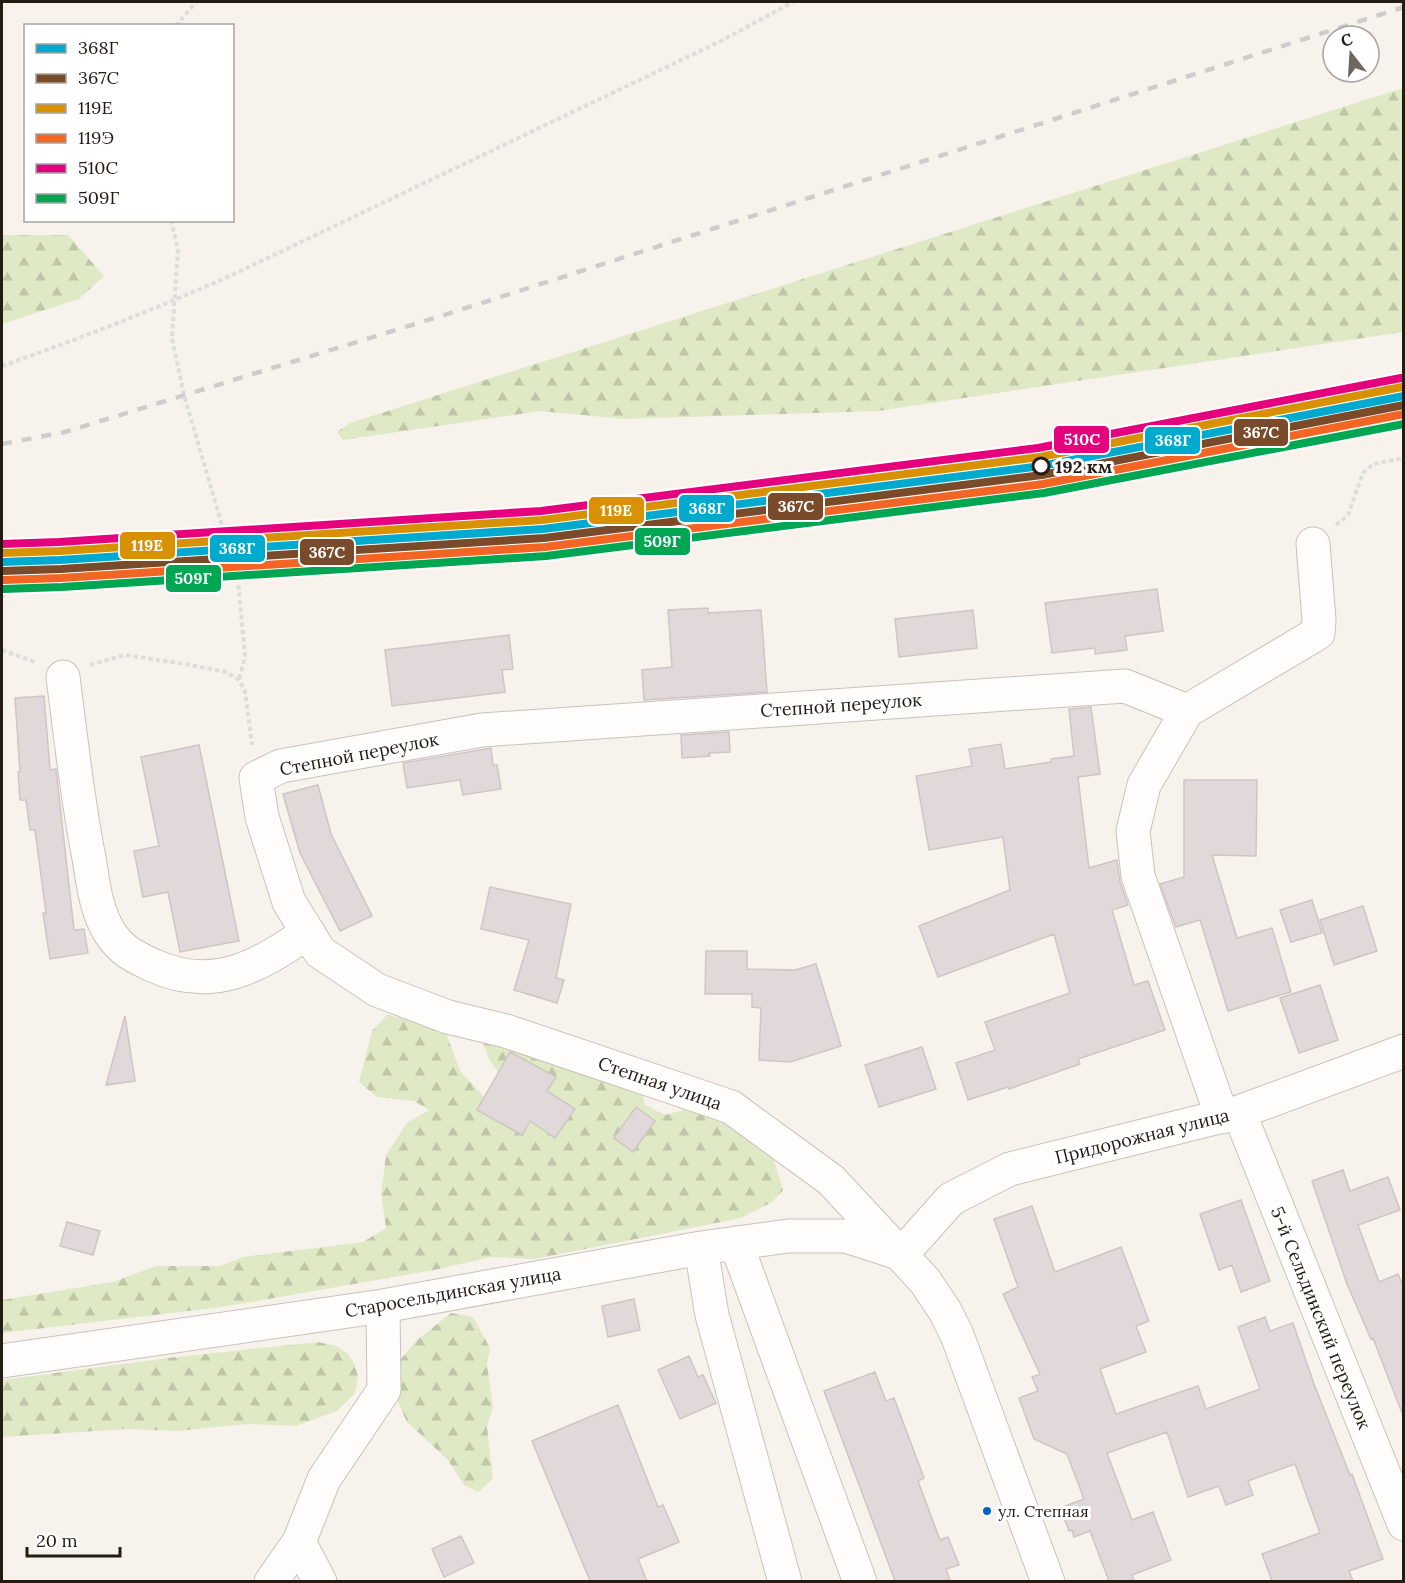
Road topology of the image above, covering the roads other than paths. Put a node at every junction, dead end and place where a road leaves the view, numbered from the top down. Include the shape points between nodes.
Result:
1 (1312, 544) road end
2 (63, 677) road end
3 (1187, 711) junction
4 (256, 778) joint
5 (308, 933) junction
6 (1404, 1051) edge
7 (1231, 1115) junction
8 (736, 1243) junction
9 (700, 1248) junction
10 (902, 1254) junction
11 (383, 1306) junction
12 (2, 1361) edge
13 (1404, 1524) edge
14 (300, 1542) junction
15 (271, 1581) edge
16 (320, 1581) edge
17 (785, 1581) edge
18 (860, 1581) edge
19 (1048, 1581) edge

1 - 3 street via 1318,633
2 - 5 street via 97,905 110,932 127,954 168,973 207,978 237,973 273,957
3 - 4 street, Степной переулок via 1125,687 622,719 482,730 281,766
3 - 7 street, 5-й Сельдинский переулок via 1144,785 1133,831 1138,876
4 - 5 street, Степная улица via 262,817 289,902
5 - 10 street, Степная улица via 320,952 377,990 448,1017 506,1031 731,1107 831,1180
6 - 7 street, Придорожная улица
7 - 10 street, Придорожная улица via 1010,1169 951,1199
7 - 13 street, 5-й Сельдинский переулок
8 - 9 street, Старосельдинская улица
8 - 10 street, Старосельдинская улица via 788,1236 846,1236
8 - 18 street
9 - 11 street, Старосельдинская улица
9 - 17 street via 712,1315
10 - 19 street, Степная улица via 926,1281 957,1335
11 - 12 street, Старосельдинская улица
11 - 14 street via 384,1390 324,1479
14 - 15 street
14 - 16 street

